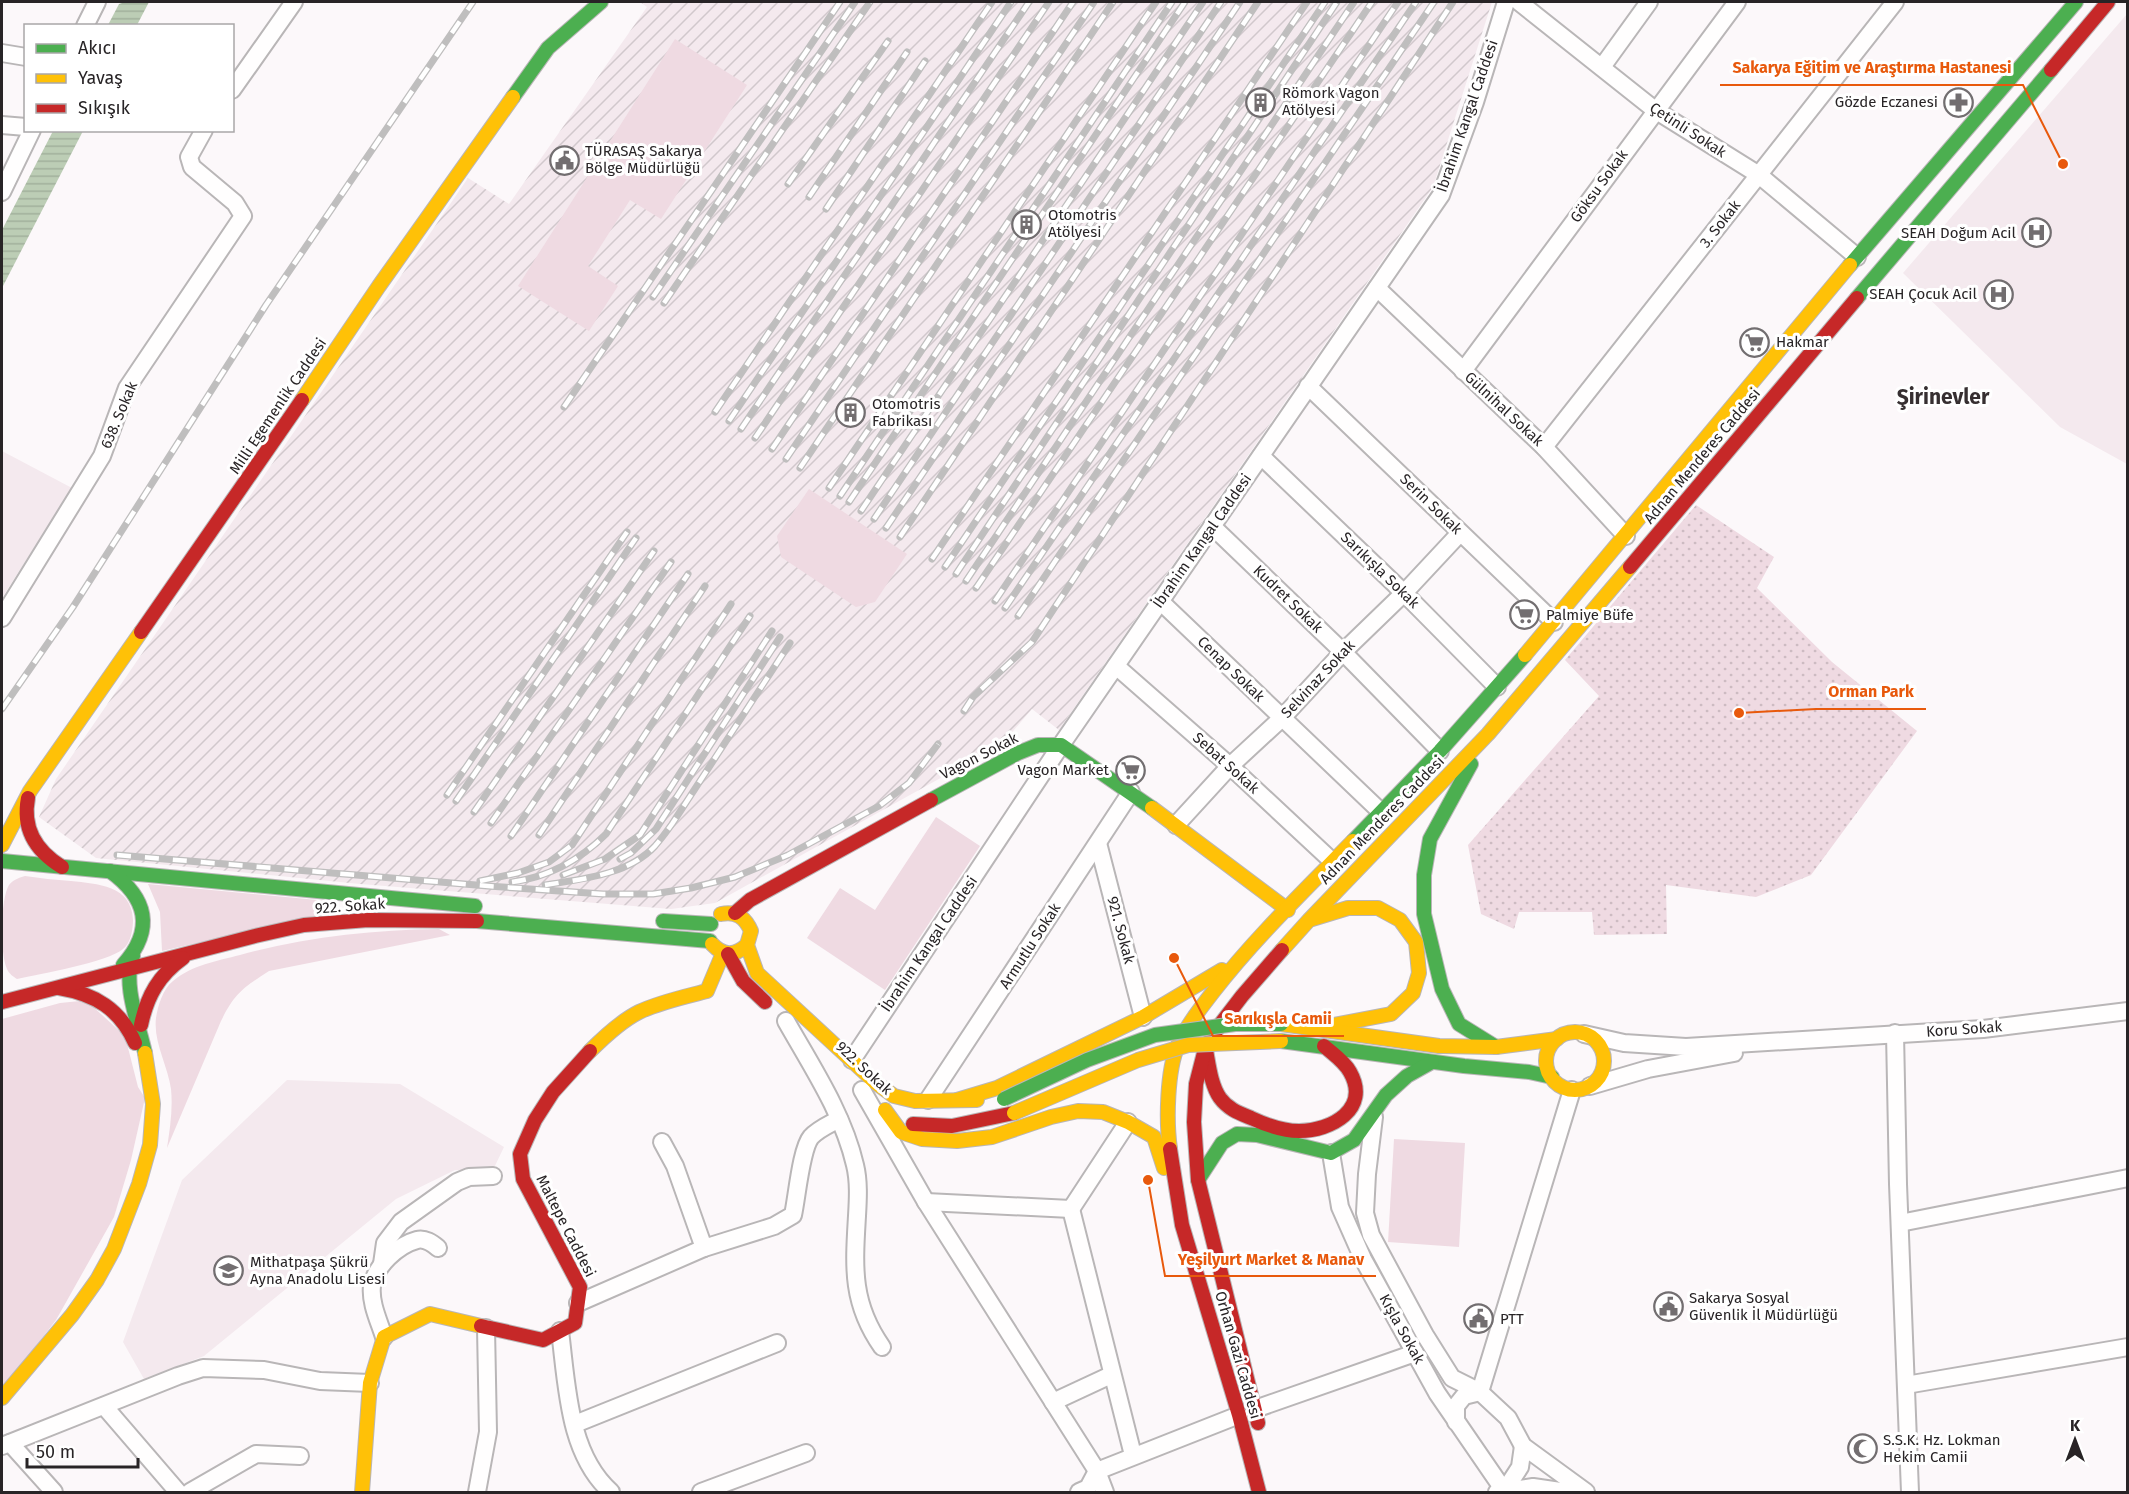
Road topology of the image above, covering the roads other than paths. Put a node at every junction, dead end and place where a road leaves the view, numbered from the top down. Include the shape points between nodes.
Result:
1 (97, 2) edge
2 (294, 2) edge
3 (601, 2) edge
4 (1506, 2) edge
5 (1519, 2) edge
6 (1649, 2) edge
7 (1737, 2) edge
8 (1895, 2) edge
9 (2076, 2) edge
10 (2108, 2) edge
11 (87, 24) edge
12 (2, 53) edge
13 (24, 57) edge
14 (1602, 67) junction
15 (234, 87) edge
16 (1655, 110) junction
17 (2, 125) edge
18 (24, 127) edge
19 (31, 132) edge
20 (203, 132) edge
21 (1759, 175) junction
22 (2, 192) edge
23 (1857, 257) junction
24 (1377, 288) junction
25 (1463, 371) junction
26 (1308, 386) junction
27 (1544, 447) junction
28 (1261, 456) junction
29 (1212, 525) junction
30 (1460, 533) junction
31 (1626, 536) junction
32 (1404, 592) junction
33 (1160, 601) junction
34 (2, 618) edge
35 (1554, 622) junction
36 (1342, 652) junction
37 (1116, 666) junction
38 (1497, 687) junction
39 (1282, 718) junction
40 (1488, 734) junction
41 (1061, 745) junction
42 (1440, 751) junction
43 (1230, 766) junction
44 (30, 791) junction
45 (1131, 792) junction
46 (1381, 812) junction
47 (1176, 825) junction
48 (1098, 843) junction
49 (2, 845) edge
50 (2, 861) edge
51 (1333, 862) junction
52 (62, 867) junction
53 (110, 870) junction
54 (491, 907) dead end
55 (1288, 910) junction
56 (735, 913) junction
57 (1309, 920) junction
58 (648, 921) dead end
59 (711, 924) junction
60 (710, 941) junction
61 (747, 945) junction
62 (199, 951) junction
63 (135, 952) junction
64 (725, 954) junction
65 (1238, 960) junction
66 (129, 969) junction
67 (105, 975) junction
68 (743, 981) junction
69 (57, 988) junction
70 (2, 991) edge
71 (707, 991) junction
72 (21, 997) junction
73 (2, 1002) edge
74 (2127, 1011) edge
75 (1143, 1017) junction
76 (786, 1021) junction
77 (1318, 1028) junction
78 (140, 1030) junction
79 (1895, 1033) junction
80 (1584, 1034) junction
81 (1557, 1039) junction
82 (1799, 1040) junction
83 (1324, 1046) junction
84 (1496, 1047) junction
85 (1205, 1048) junction
86 (1432, 1062) junction
87 (854, 1077) junction
88 (1551, 1077) junction
89 (149, 1082) junction
90 (1590, 1086) junction
91 (1572, 1090) junction
92 (957, 1100) junction
93 (928, 1101) junction
94 (885, 1110) junction
95 (1375, 1112) junction
96 (839, 1119) junction
97 (1128, 1122) junction
98 (662, 1142) dead end
99 (1331, 1153) junction
100 (493, 1176) dead end
101 (2127, 1178) edge
102 (1198, 1180) junction
103 (926, 1202) junction
104 (1071, 1209) junction
105 (1900, 1223) junction
106 (1182, 1225) junction
107 (438, 1248) dead end
108 (704, 1248) junction
109 (382, 1264) junction
110 (578, 1303) junction
111 (486, 1328) junction
112 (560, 1331) junction
113 (384, 1337) junction
114 (777, 1343) dead end
115 (882, 1347) dead end
116 (2127, 1347) edge
117 (1415, 1353) junction
118 (1111, 1375) junction
119 (370, 1383) junction
120 (1906, 1385) junction
121 (1480, 1392) junction
122 (2, 1398) edge
123 (1053, 1402) junction
124 (104, 1406) junction
125 (1247, 1412) junction
126 (1456, 1422) junction
127 (575, 1424) junction
128 (1263, 1440) dead end
129 (6, 1445) edge
130 (1523, 1446) junction
131 (806, 1453) dead end
132 (1133, 1455) junction
133 (300, 1456) dead end
134 (1097, 1471) junction
135 (54, 1492) edge
136 (178, 1492) edge
137 (190, 1492) edge
138 (362, 1492) edge
139 (477, 1492) edge
140 (611, 1492) edge
141 (701, 1492) edge
142 (1079, 1492) edge
143 (1105, 1492) edge
144 (1259, 1492) edge
145 (1502, 1492) edge
146 (1567, 1492) edge
147 (1587, 1492) edge
148 (1910, 1492) edge

1 - 11 street
2 - 15 street
3 - 44 main road, Milli Egemenlik Caddesi via 548,48
4 - 24 street, İbrahim Kangal Caddesi via 1441,195
5 - 14 street, Çetinli Sokak
6 - 14 street
7 - 16 street, Göksu Sokak
8 - 21 street, 3. Sokak
9 - 23 main road, Adnan Menderes Caddesi
10 - 40 main road, Adnan Menderes Caddesi
12 - 13 street
14 - 16 street, Çetinli Sokak
16 - 21 street, Çetinli Sokak
16 - 25 street, Göksu Sokak
17 - 18 street
19 - 22 street
20 - 34 street, 638. Sokak via 189,157 192,167 235,203 243,216 127,388 102,456
21 - 23 street, Çetinli Sokak
21 - 27 street, 3. Sokak
23 - 31 main road, Adnan Menderes Caddesi
24 - 25 street, Gülnihal Sokak
24 - 26 street, İbrahim Kangal Caddesi
25 - 27 street, Gülnihal Sokak
26 - 28 street, İbrahim Kangal Caddesi
26 - 30 street, Serin Sokak
27 - 31 street, Gülnihal Sokak
28 - 29 street, İbrahim Kangal Caddesi
28 - 32 street, Sarıkışla Sokak
29 - 33 street, İbrahim Kangal Caddesi
29 - 36 street, Kudret Sokak
30 - 32 street, Selvinaz Sokak
30 - 35 street, Serin Sokak
31 - 35 main road, Adnan Menderes Caddesi
32 - 36 street, Selvinaz Sokak
32 - 38 street, Sarıkışla Sokak
33 - 37 street, İbrahim Kangal Caddesi
33 - 39 street, Cenap Sokak
35 - 38 main road, Adnan Menderes Caddesi
36 - 39 street, Selvinaz Sokak
36 - 42 street, Kudret Sokak
37 - 41 street, İbrahim Kangal Caddesi
37 - 43 street, Sebat Sokak
38 - 42 main road, Adnan Menderes Caddesi
39 - 43 street, Selvinaz Sokak
39 - 46 street, Cenap Sokak
40 - 57 main road, Adnan Menderes Caddesi
40 - 84 main road via 1430,840 1424,875 1424,914 1442,989 1459,1024
41 - 45 main road
41 - 56 main road, Vagon Sokak via 1038,745 1018,753 764,892
41 - 87 street, İbrahim Kangal Caddesi
42 - 46 main road, Adnan Menderes Caddesi
43 - 47 street, Selvinaz Sokak
43 - 51 street, Sebat Sokak
44 - 49 main road, Milli Egemenlik Caddesi
44 - 52 main road via 26,809 28,831 40,850
45 - 47 main road
45 - 48 street, Armutlu Sokak
46 - 51 main road, Adnan Menderes Caddesi
47 - 55 main road
48 - 75 street, 921. Sokak
48 - 93 street, Armutlu Sokak
50 - 52 main road, 922. Sokak
51 - 55 main road, Adnan Menderes Caddesi
52 - 53 main road, 922. Sokak
53 - 54 main road, 922. Sokak
53 - 63 main road via 132,889 142,909 143,934
55 - 65 main road, Orhan Gazi Caddesi
56 - 59 main road via 720,915
56 - 61 main road via 749,924
57 - 77 main road via 1348,908 1378,908 1400,920 1416,942 1419,973 1413,993 1391,1014
57 - 85 main road, Orhan Gazi Caddesi via 1242,996
58 - 59 main road
59 - 60 main road
60 - 62 main road, 922. Sokak via 428,919 317,924
60 - 64 main road
61 - 64 main road via 736,954
61 - 87 main road via 757,973
62 - 66 main road, 922. Sokak
62 - 78 main road via 177,962 154,984
63 - 66 main road
63 - 67 main road
64 - 68 main road, 922. Sokak
64 - 71 main road
65 - 75 main road
65 - 106 main road, Orhan Gazi Caddesi via 1191,1021 1172,1063 1169,1142
66 - 67 main road, 922. Sokak
66 - 78 main road
67 - 69 main road, 922. Sokak
68 - 71 main road, Maltepe Caddesi
68 - 76 main road, 922. Sokak
69 - 72 main road, 922. Sokak
69 - 89 main road via 95,998 118,1014 131,1033
70 - 72 main road
71 - 110 main road, Maltepe Caddesi via 637,1013 606,1036 553,1092 520,1154 523,1179 580,1287
72 - 73 main road, 922. Sokak
74 - 79 street, Koru Sokak via 1983,1029
75 - 92 main road via 997,1088
76 - 87 main road, 922. Sokak
76 - 96 street
77 - 84 main road via 1439,1046
77 - 92 main road, bridge via 1235,1024 1155,1035 1087,1060 1004,1099
78 - 89 main road
79 - 82 street, Koru Sokak
79 - 105 street
80 - 81 main road via 1565,1034
80 - 82 street via 1624,1043 1686,1047
80 - 90 main road via 1599,1045 1605,1063 1598,1080
81 - 84 main road
81 - 88 main road via 1547,1055
82 - 90 street via 1648,1069
83 - 85 main road via 1352,1075 1354,1102 1336,1122 1301,1131 1284,1130 1225,1105 1216,1091
83 - 86 main road, 922. Sokak
83 - 94 main road, 922. Sokak, bridge via 1281,1041 1188,1045 1138,1060 1014,1113 966,1126 935,1128 908,1124
85 - 102 main road, Orhan Gazi Caddesi via 1196,1084
86 - 88 main road, 922. Sokak
86 - 95 main road via 1407,1076 1386,1095
87 - 93 main road via 876,1083 894,1096
87 - 94 main road, 922. Sokak
87 - 103 street
88 - 91 main road
89 - 122 main road via 153,1103 148,1153 108,1260 68,1320
90 - 91 main road
91 - 121 street
92 - 93 main road
94 - 97 main road via 901,1132 922,1139 957,1141 992,1137 1051,1116 1078,1111 1103,1112
95 - 99 main road via 1354,1140
95 - 121 street, Kışla Sokak via 1365,1213 1371,1235 1452,1377
96 - 108 street via 810,1138 801,1161 793,1215 774,1226
96 - 115 street via 856,1168 857,1292 870,1330
97 - 104 street
97 - 106 main road via 1154,1137
98 - 108 street via 675,1166
99 - 102 main road via 1237,1134 1222,1143
99 - 117 street, Kışla Sokak via 1340,1207 1349,1231
100 - 109 street via 457,1182 401,1222 385,1243
101 - 105 street
102 - 125 main road, Orhan Gazi Caddesi
103 - 104 street
103 - 123 street
104 - 118 street
105 - 120 street
106 - 125 main road, Orhan Gazi Caddesi
107 - 109 street via 418,1239
108 - 110 street
109 - 113 street via 372,1285 373,1303
110 - 112 main road via 575,1323
111 - 112 main road via 543,1340
111 - 113 main road via 430,1314
111 - 139 street via 488,1432
112 - 127 street
113 - 119 main road
114 - 127 street
116 - 120 street
117 - 125 street
117 - 126 street, Kışla Sokak
118 - 123 street
118 - 132 street
119 - 124 street via 320,1382 264,1370 203,1368
119 - 138 main road
120 - 148 street
121 - 126 street via 1464,1396 1456,1406
121 - 130 street, Kışla Sokak via 1508,1418
123 - 134 street
124 - 129 street
124 - 136 street
125 - 128 main road, Orhan Gazi Caddesi
125 - 132 street
125 - 144 main road, Orhan Gazi Caddesi
126 - 145 street, Kışla Sokak
127 - 140 street via 579,1443 593,1470
129 - 135 street
130 - 145 street via 1520,1467
130 - 147 street
131 - 141 street
132 - 134 street
133 - 137 street via 256,1454
134 - 142 street via 1088,1488
134 - 143 street
145 - 146 street via 1533,1487

